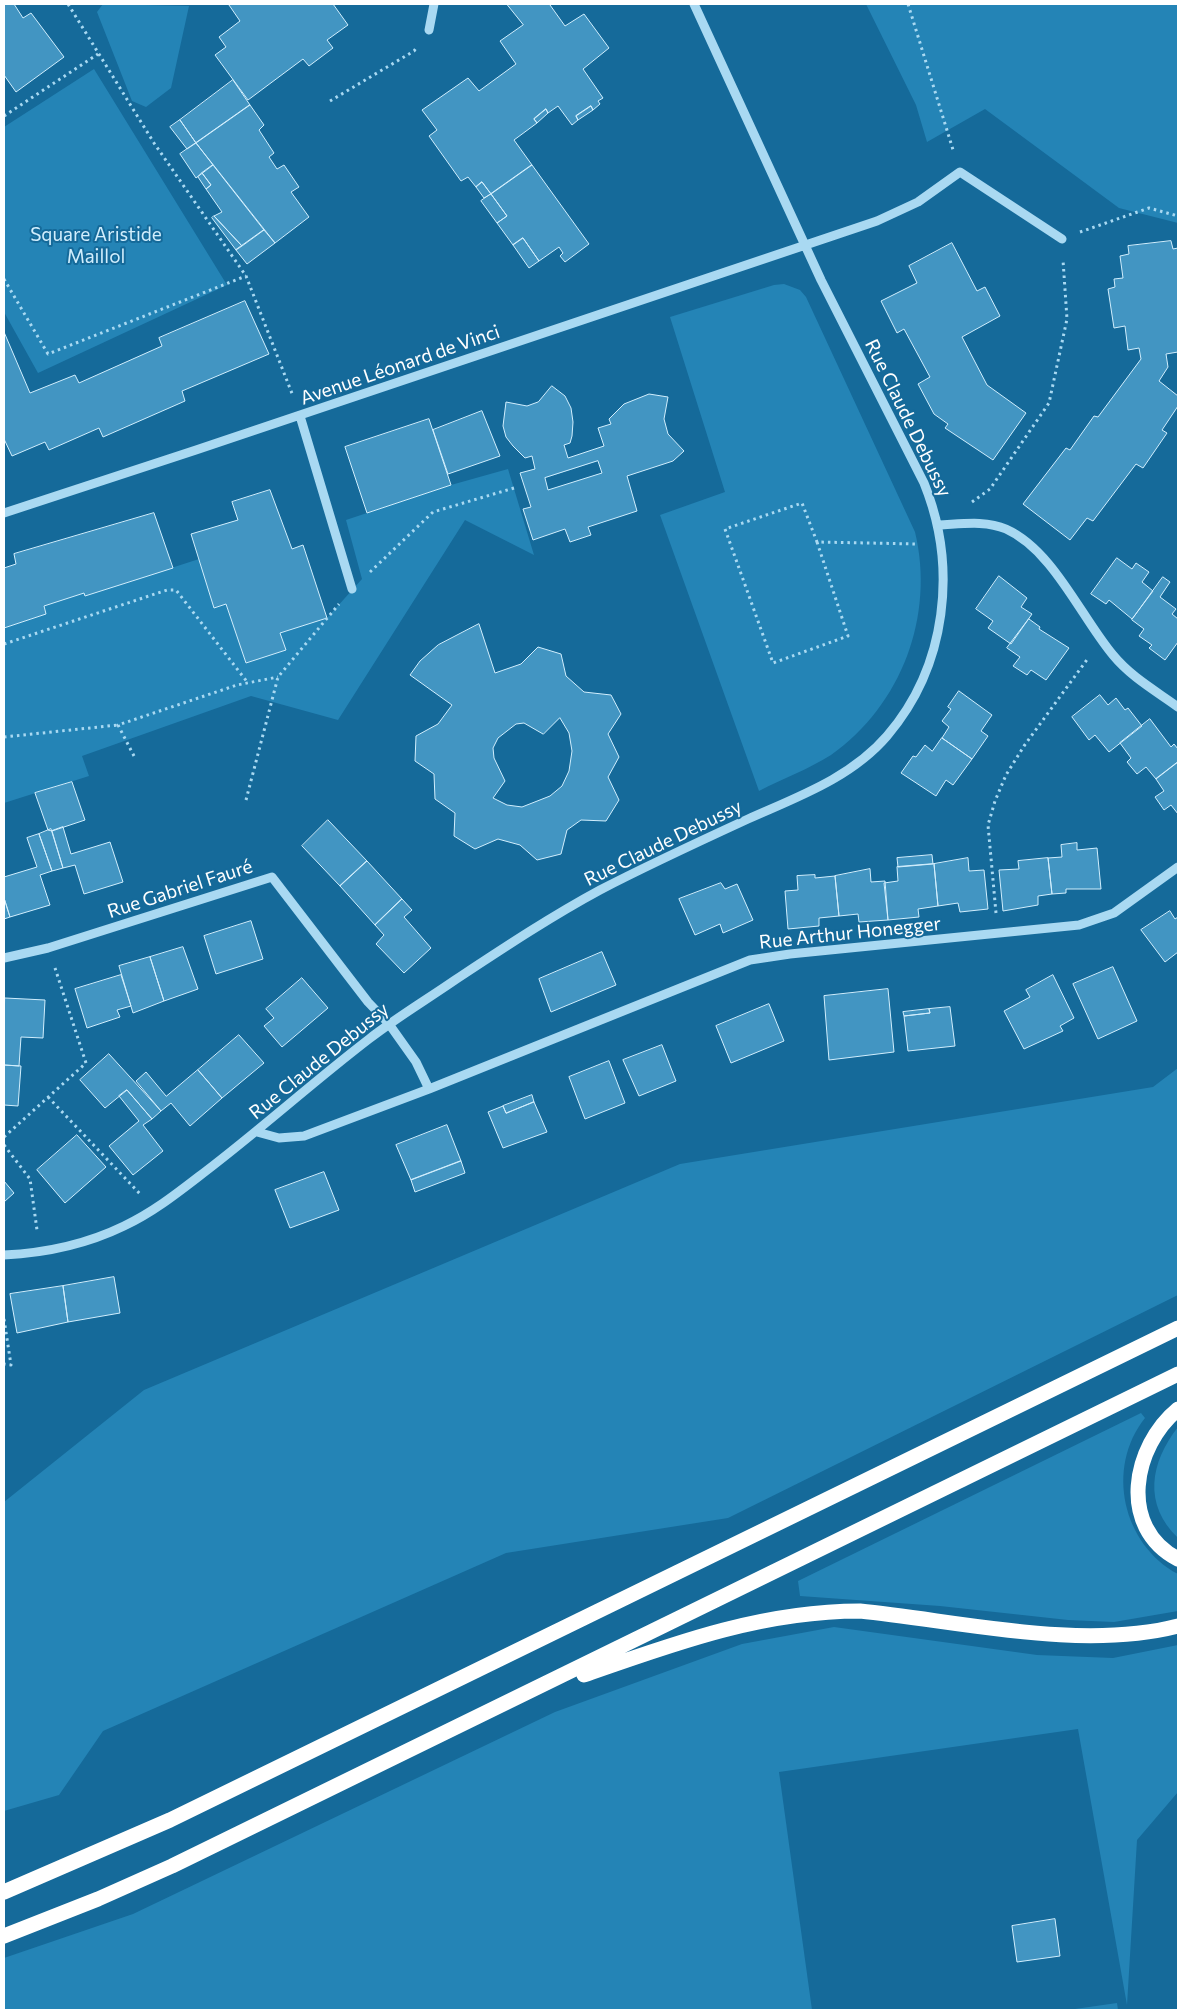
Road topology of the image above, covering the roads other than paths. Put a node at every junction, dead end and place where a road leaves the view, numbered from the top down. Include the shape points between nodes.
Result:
1 (434, 4) edge
2 (694, 4) edge
3 (429, 30) road end
4 (1062, 239) road end
5 (805, 245) junction
6 (300, 416) junction
7 (4, 513) edge
8 (939, 525) junction
9 (352, 589) road end
10 (1178, 707) edge
11 (1178, 867) edge
12 (4, 958) edge
13 (389, 1024) junction
14 (429, 1089) junction
15 (257, 1132) junction
16 (4, 1255) edge
17 (1178, 1328) edge
18 (1178, 1374) edge
19 (1178, 1409) edge
20 (1178, 1559) edge
21 (1178, 1626) edge
22 (519, 1698) junction
23 (4, 1892) edge
24 (4, 1936) edge

1 - 3 street
2 - 5 street, Rue Claude Debussy
4 - 5 street, Avenue Léonard de Vinci via 960,172 918,202 896,213
5 - 6 street, Avenue Léonard de Vinci
5 - 8 street, Rue Claude Debussy via 924,483
6 - 7 street, Avenue Léonard de Vinci
6 - 9 street
8 - 10 street via 994,524 1018,536 1043,558 1101,640 1125,668
8 - 13 street, Rue Claude Debussy via 943,595 938,631 928,664 910,704 867,756 825,783 680,850 578,902
11 - 14 street, Rue Arthur Honegger via 1128,905 1099,919 1058,928 750,960
12 - 13 street, Rue Gabriel Fauré via 48,948 272,876 368,1002
13 - 14 street via 416,1062
13 - 15 street, Rue Claude Debussy
14 - 15 street, Rue Arthur Honegger via 304,1136 279,1138
15 - 16 street, Rue Claude Debussy via 155,1210 105,1234 40,1252
17 - 23 highway via 170,1820
18 - 22 highway
19 - 20 highway via 1149,1443 1143,1456 1138,1486 1139,1503 1150,1534
21 - 22 highway via 1130,1633 1078,1635 860,1611 809,1614 756,1621 689,1638
22 - 24 highway via 154,1874

